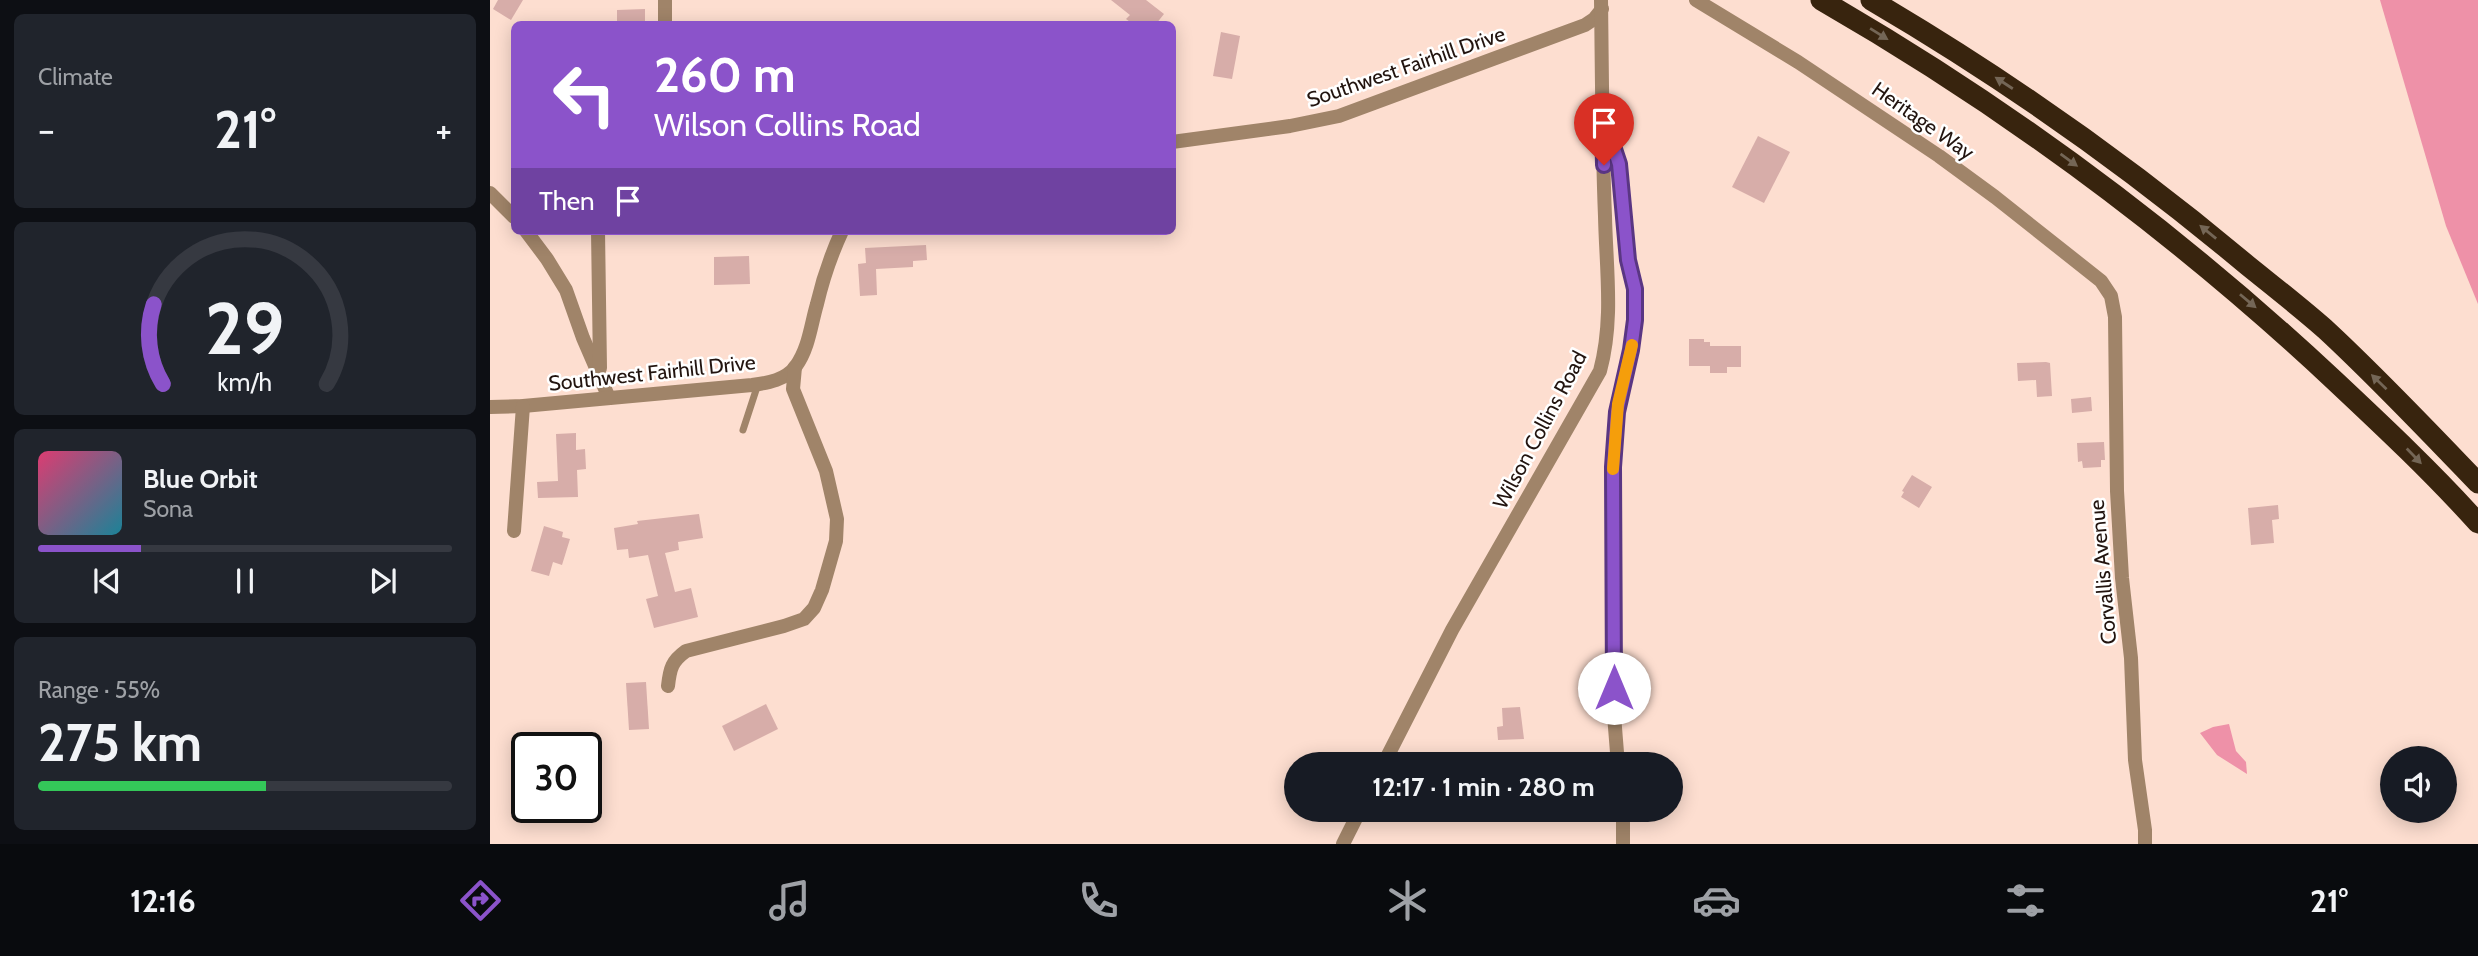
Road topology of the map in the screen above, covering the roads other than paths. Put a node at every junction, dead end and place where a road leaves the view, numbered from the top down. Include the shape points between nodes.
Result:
1 (665, 0) edge
2 (1696, 0) edge
3 (1821, 0) edge
4 (1871, 0) edge
5 (1602, 5) edge
6 (665, 21) edge
7 (1603, 116) junction
8 (1176, 141) edge
9 (490, 193) edge
10 (511, 214) edge
11 (529, 235) edge
12 (598, 235) edge
13 (840, 235) edge
14 (2111, 296) joint
15 (795, 367) junction
16 (600, 376) junction
17 (758, 384) junction
18 (609, 398) junction
19 (490, 407) edge
20 (523, 407) junction
21 (743, 430) dead end
22 (2478, 483) edge
23 (2478, 523) edge
24 (514, 531) dead end
25 (668, 686) dead end
26 (1390, 752) edge
27 (1617, 752) edge
28 (1354, 822) edge
29 (1623, 822) edge
30 (1343, 844) edge
31 (1623, 844) edge
32 (2145, 844) edge

1 - 6 street
2 - 14 street, Heritage Way via 1939,156 2060,247 2101,281
3 -> 23 highway via 1982,99 2164,231 2388,430
22 -> 4 highway via 2324,329 2156,189 2069,126
5 - 7 street, Wilson Collins Road
5 - 8 street, Southwest Fairhill Drive via 1585,25 1339,116
7 - 26 street, Wilson Collins Road via 1609,320 1600,371 1452,630
7 - 27 street via 1619,164 1635,289 1634,330 1618,404 1613,467
9 - 10 street
11 - 16 street via 566,290
12 - 16 street
13 - 15 street via 829,259 808,340
14 - 32 street, Corvallis Avenue via 2122,578
15 - 17 street, Southwest Fairhill Drive via 783,377
15 - 25 street via 793,389 826,471 836,519 836,541 822,590 804,619 686,651 673,660
16 - 18 street
17 - 18 street, Southwest Fairhill Drive
17 - 21 lane
18 - 20 street, Southwest Fairhill Drive
19 - 20 street, Southwest Fairhill Drive
20 - 24 street
28 - 30 street
29 - 31 street

